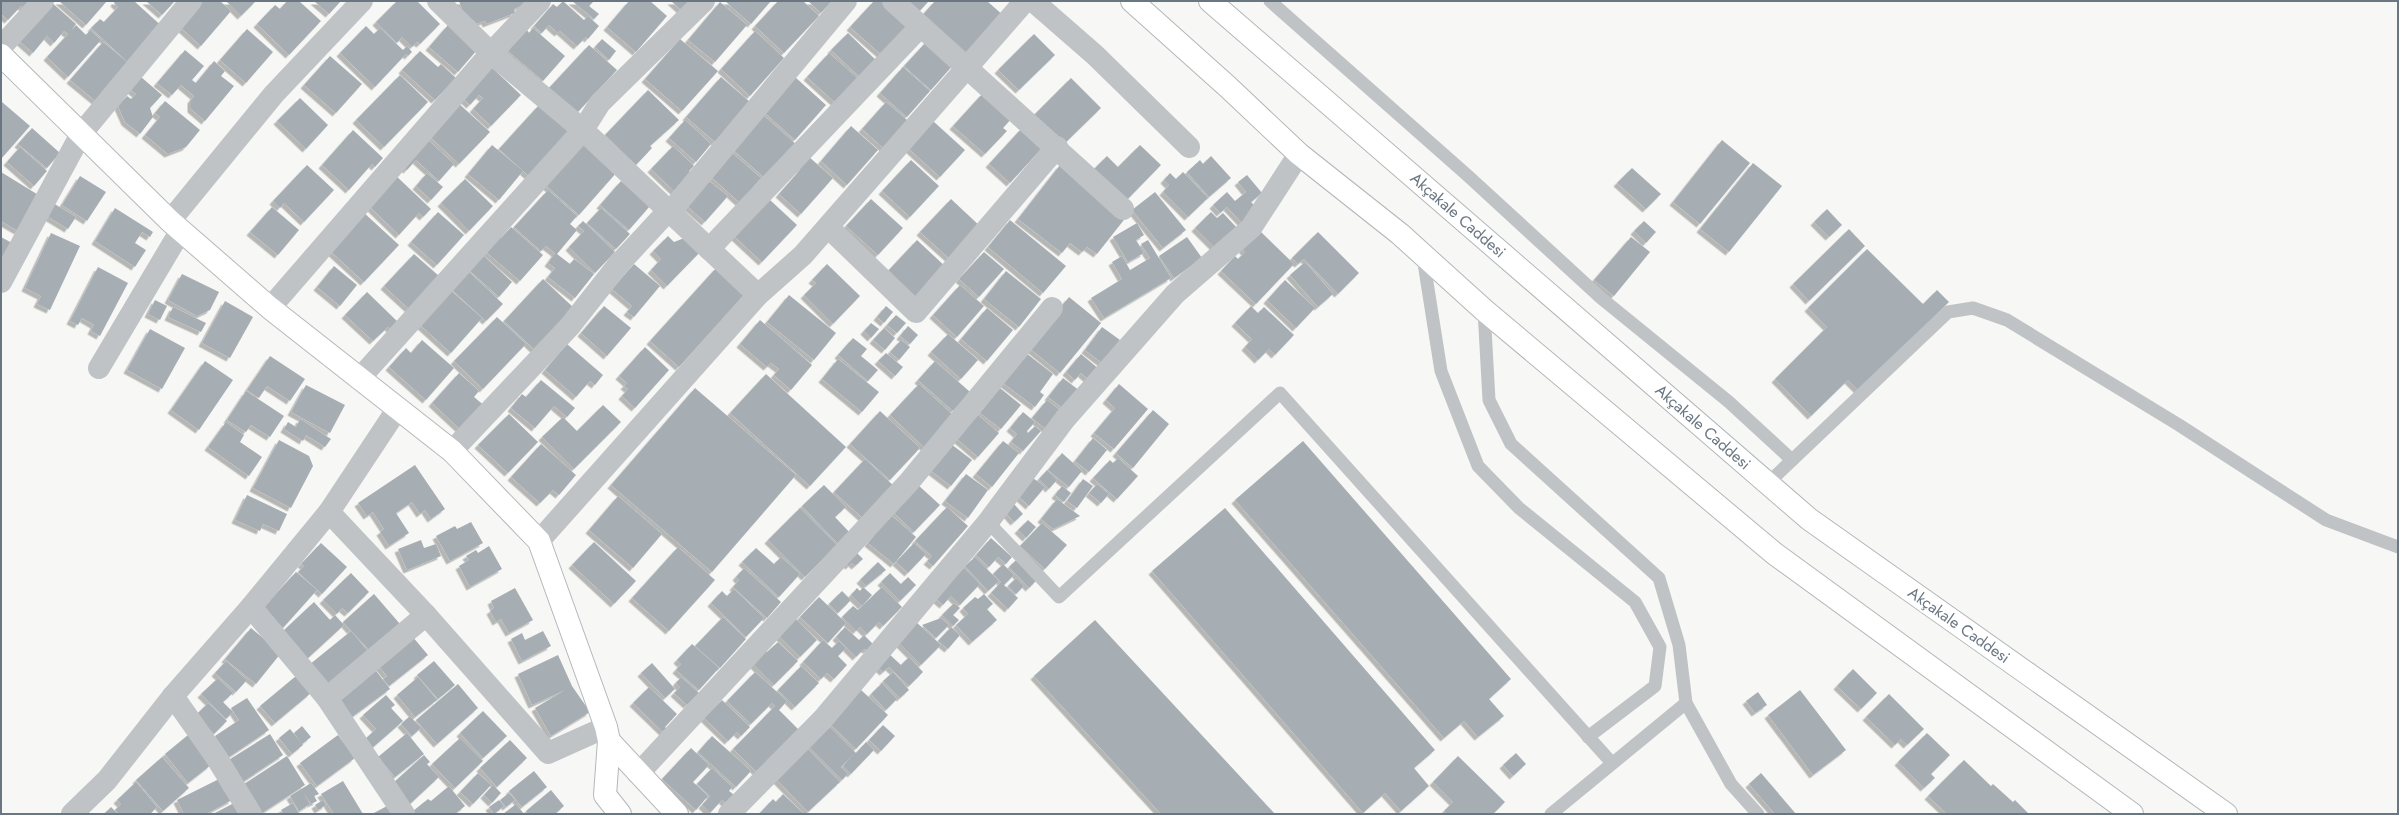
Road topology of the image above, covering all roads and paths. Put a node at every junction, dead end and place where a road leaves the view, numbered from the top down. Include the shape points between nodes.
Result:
1 (43, 1) edge
2 (191, 1) edge
3 (362, 1) edge
4 (438, 1) edge
5 (540, 1) edge
6 (704, 1) edge
7 (846, 1) edge
8 (893, 1) edge
9 (1025, 1) edge
10 (1033, 1) edge
11 (1132, 1) edge
12 (1210, 1) edge
13 (1270, 1) edge
14 (920, 27) junction
15 (1, 47) edge
16 (492, 53) junction
17 (1, 54) edge
18 (967, 69) junction
19 (583, 130) junction
20 (81, 134) junction
21 (1057, 147) junction
22 (1189, 147) dead end
23 (1299, 154) junction
24 (1124, 209) dead end
25 (668, 211) junction
26 (176, 226) junction
27 (828, 227) junction
28 (709, 249) junction
29 (1423, 257) junction
30 (1, 282) edge
31 (758, 295) junction
32 (270, 308) junction
33 (1052, 308) dead end
34 (1484, 310) junction
35 (99, 368) dead end
36 (359, 379) junction
37 (398, 408) junction
38 (452, 451) junction
39 (1792, 460) junction
40 (1768, 483) junction
41 (329, 512) junction
42 (988, 522) junction
43 (539, 541) junction
44 (2398, 548) edge
45 (251, 607) junction
46 (426, 615) junction
47 (172, 696) junction
48 (327, 698) junction
49 (1686, 703) junction
50 (608, 734) junction
51 (1588, 737) junction
52 (1612, 763) junction
53 (638, 774) junction
54 (72, 814) edge
55 (251, 814) edge
56 (404, 814) edge
57 (620, 814) edge
58 (677, 814) edge
59 (729, 814) edge
60 (1551, 814) edge
61 (1758, 814) edge
62 (2132, 814) edge
63 (2226, 814) edge

1 - 15 street
2 - 20 street
3 - 26 street via 274,94
4 - 16 street
5 - 16 street
6 - 19 street via 600,103
7 - 25 street via 676,205
8 - 14 street
9 - 18 street
10 - 22 street via 1095,55
11 - 23 main road via 1228,86
12 - 40 main road, Akçakale Caddesi
13 - 39 lane via 1467,175 1601,298 1729,402
14 - 18 street
14 - 28 street
16 - 19 street
16 - 32 street
17 - 20 main road
18 - 21 street
18 - 27 street
19 - 25 street
19 - 36 street
20 - 26 main road
20 - 30 street
21 - 24 street
21 - 27 street via 916,312
23 - 29 main road via 1400,234
23 - 42 street via 1251,228 1175,294 1065,419
25 - 28 street
25 - 38 street via 618,265 570,326
26 - 32 main road
26 - 35 street
27 - 31 street
28 - 31 street
29 - 34 main road
29 - 51 lane via 1441,371 1478,466 1519,508 1635,602 1660,647 1655,686
31 - 43 street
32 - 36 main road
33 - 53 street via 909,482
34 - 49 lane via 1489,400 1511,444 1659,578 1679,645
34 - 62 main road via 1775,554
36 - 37 main road
37 - 38 main road
37 - 41 street
38 - 43 main road
39 - 40 lane
39 - 44 lane via 1948,312 1973,308 2007,320 2179,424 2326,520
40 - 63 main road, Akçakale Caddesi via 1809,519
41 - 45 street
41 - 46 street
42 - 51 lane via 1059,596 1280,393
42 - 59 street via 823,719
43 - 50 main road
45 - 47 street
45 - 48 street
46 - 48 street
46 - 50 street via 548,753
47 - 54 street via 107,780
47 - 55 street via 216,758
48 - 56 street
49 - 52 lane
49 - 61 lane via 1731,784
50 - 53 main road
50 - 57 main road via 605,795
51 - 52 lane
52 - 60 lane
53 - 58 main road

